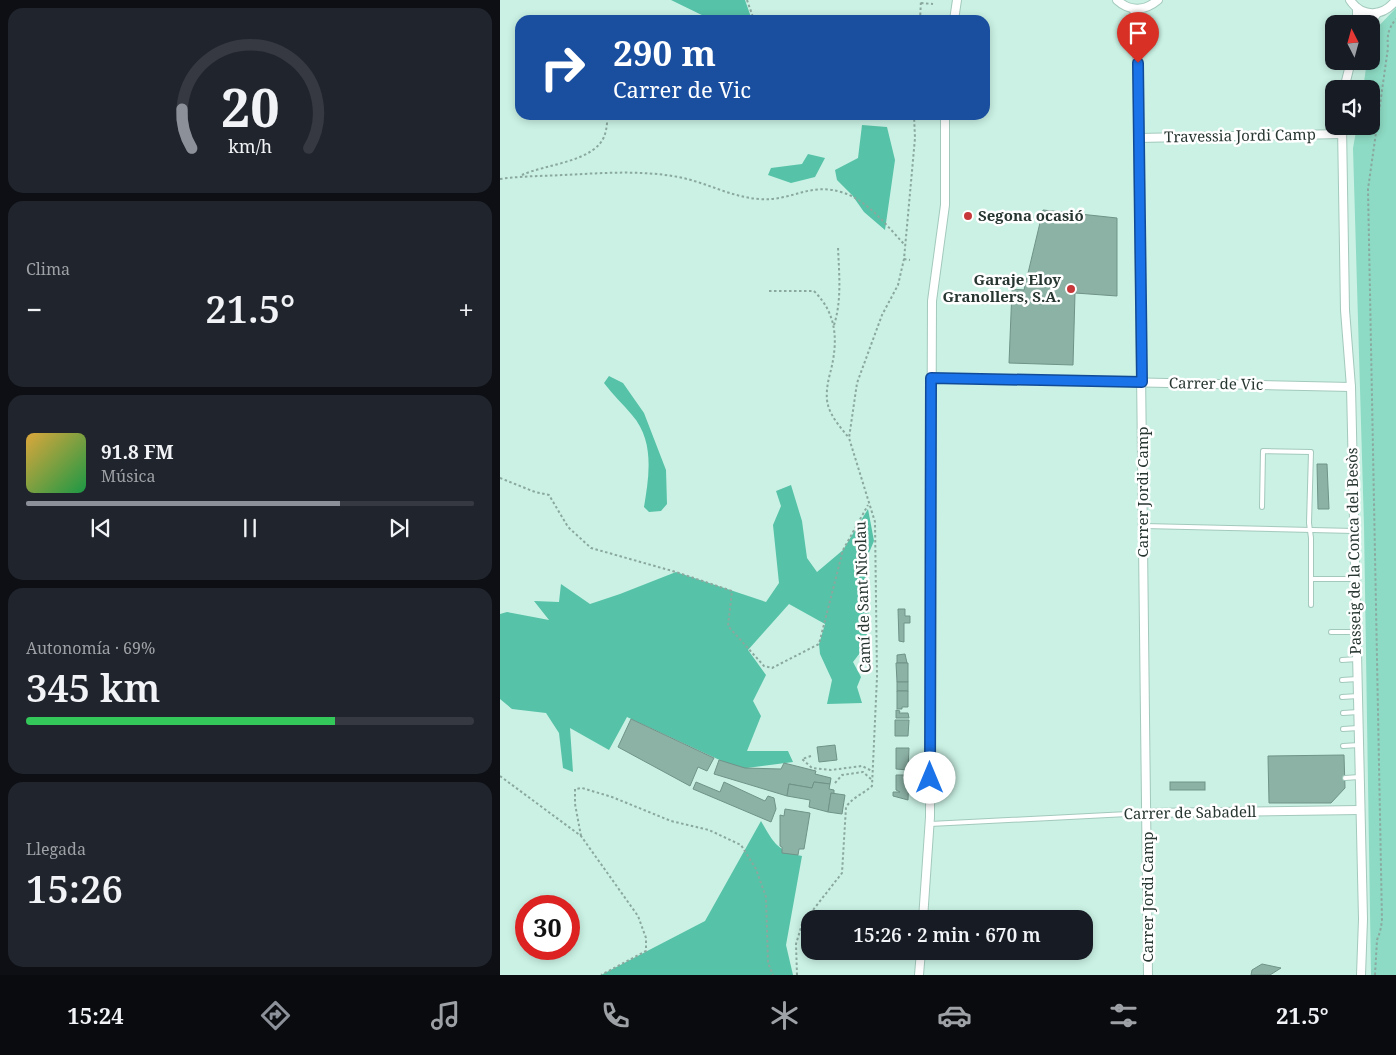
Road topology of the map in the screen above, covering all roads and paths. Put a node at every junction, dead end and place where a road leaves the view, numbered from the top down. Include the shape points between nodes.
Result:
1 (747, 0) edge
2 (957, 0) edge
3 (1117, 0) edge
4 (1158, 0) edge
5 (1350, 0) edge
6 (1396, 0) edge
7 (921, 2) edge
8 (933, 4) dead end
9 (1357, 8) junction
10 (1134, 9) junction
11 (1377, 14) joint
12 (752, 15) edge
13 (920, 15) edge
14 (955, 15) edge
15 (1357, 15) edge
16 (1396, 19) edge
17 (607, 120) edge
18 (914, 120) edge
19 (945, 120) edge
20 (1325, 131) edge
21 (1342, 135) edge
22 (1138, 138) junction
23 (520, 176) junction
24 (500, 179) edge
25 (905, 245) junction
26 (838, 247) dead end
27 (904, 259) junction
28 (910, 260) dead end
29 (770, 291) dead end
30 (834, 325) junction
31 (931, 378) junction
32 (1142, 382) junction
33 (1351, 387) junction
34 (849, 438) junction
35 (500, 478) edge
36 (869, 503) junction
37 (1262, 507) dead end
38 (1143, 526) junction
39 (1309, 531) junction
40 (1354, 531) junction
41 (1311, 579) junction
42 (1355, 580) junction
43 (1311, 605) dead end
44 (1331, 632) dead end
45 (1356, 632) junction
46 (1342, 660) dead end
47 (1356, 660) junction
48 (1357, 679) junction
49 (1342, 680) dead end
50 (1358, 696) junction
51 (1342, 697) dead end
52 (1358, 712) junction
53 (1343, 713) dead end
54 (1358, 728) junction
55 (1344, 729) dead end
56 (1358, 745) junction
57 (1343, 746) dead end
58 (811, 756) dead end
59 (872, 771) junction
60 (500, 776) edge
61 (1359, 777) junction
62 (1345, 778) dead end
63 (872, 780) junction
64 (835, 783) dead end
65 (1360, 810) junction
66 (1147, 813) junction
67 (929, 824) junction
68 (581, 836) junction
69 (924, 910) edge
70 (920, 960) edge
71 (601, 975) edge
72 (773, 975) edge
73 (797, 975) edge
74 (919, 975) edge
75 (1148, 975) edge
76 (1360, 975) edge
77 (1375, 975) edge

1 - 12 path
2 - 14 street
3 - 10 street
4 - 10 street
5 - 9 street
6 - 11 street via 1391,7
7 - 8 path
7 - 13 path
9 - 11 street
9 - 15 street
10 - 22 street, Carrer Jordi Camp
16 - 77 path via 1387,34 1388,48 1368,189 1382,921 1377,940
17 - 23 path via 605,136 591,153
18 - 25 path, Camí de Sant Nicolau
19 - 31 street via 945,204 932,301
20 - 22 street, Travessia Jordi Camp
21 - 33 street, Passeig de la Conca del Besòs via 1345,310
22 - 32 street, Carrer Jordi Camp
23 - 24 path
23 - 25 path via 609,172 677,176 703,182 730,194 760,199 788,197 820,187 833,189 862,203
25 - 27 path, Camí de Sant Nicolau
26 - 30 path via 840,292
27 - 28 path
27 - 34 path, Camí de Sant Nicolau via 898,285 882,315 857,383
29 - 30 path via 814,291 825,302
30 - 34 path via 835,355 828,381 827,404
31 - 32 street, Carrer de Vic
31 - 67 street
32 - 33 street, Carrer de Vic
32 - 38 street, Carrer Jordi Camp
33 - 40 street, Passeig de la Conca del Besòs
34 - 36 path, Camí de Sant Nicolau
35 - 36 path via 549,495 568,527 591,548 732,591 728,626 764,666 772,668 819,644 844,550
36 - 59 path, Camí de Sant Nicolau via 875,522 877,597
37 - 39 lane via 1263,451 1311,452
38 - 39 lane
38 - 66 street, Carrer Jordi Camp
39 - 40 lane
39 - 41 lane
40 - 42 street, Passeig de la Conca del Besòs
41 - 42 lane
41 - 43 lane
42 - 45 street, Passeig de la Conca del Besòs
44 - 45 lane
45 - 47 street, Passeig de la Conca del Besòs
46 - 47 lane
47 - 48 street, Passeig de la Conca del Besòs
48 - 49 lane
48 - 50 street, Passeig de la Conca del Besòs
50 - 51 lane
50 - 52 street, Passeig de la Conca del Besòs
52 - 53 lane
52 - 54 street, Passeig de la Conca del Besòs
54 - 55 lane
54 - 56 street, Passeig de la Conca del Besòs
56 - 57 lane
56 - 61 street, Passeig de la Conca del Besòs
58 - 59 path via 802,759 812,768 831,770 862,766
59 - 63 path, Camí de Sant Nicolau
60 - 68 path
61 - 62 lane
61 - 65 street, Passeig de la Conca del Besòs
63 - 64 path via 862,772 842,775
63 - 73 path via 872,786 846,807 842,873 802,924 796,944
65 - 66 street, Carrer de Sabadell
65 - 76 street, Passeig de la Conca del Besòs via 1363,920
66 - 67 lane, Carrer de Sabadell
66 - 75 street, Carrer Jordi Camp
67 - 69 street
68 - 71 path via 638,916 646,938 646,952
68 - 72 path via 575,804 576,789 582,788 612,796 671,821 709,830 741,845 756,869 766,897 768,963
70 - 74 street

